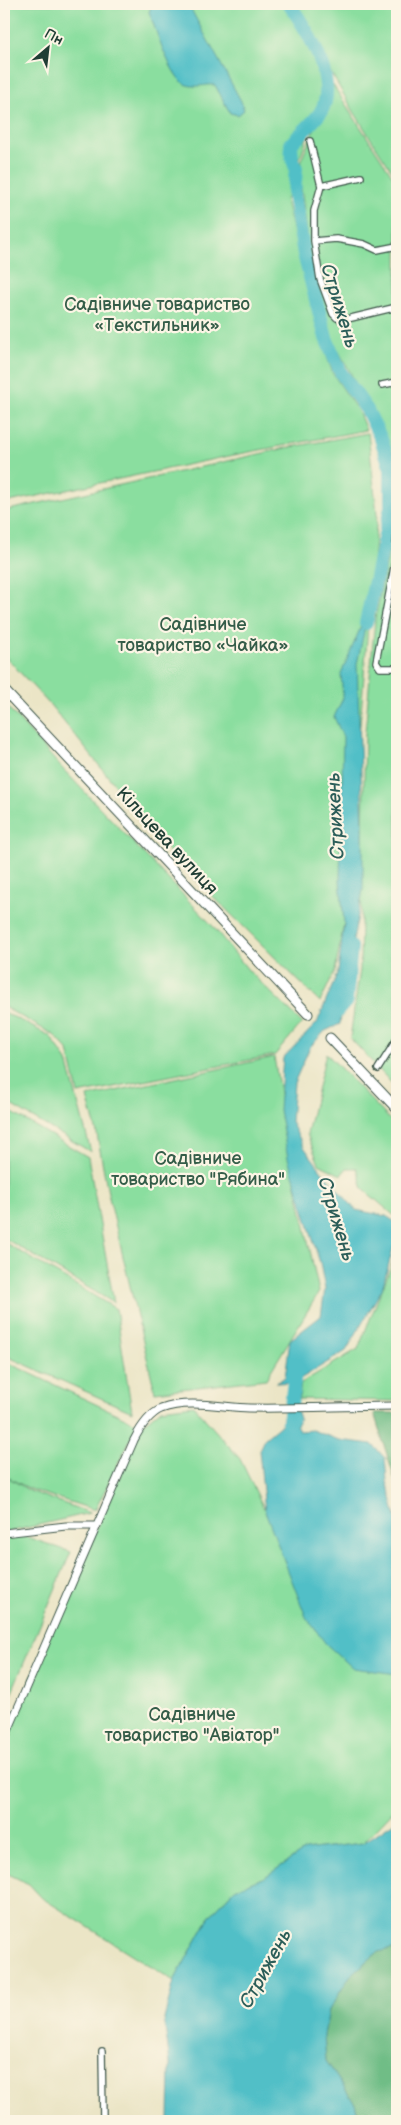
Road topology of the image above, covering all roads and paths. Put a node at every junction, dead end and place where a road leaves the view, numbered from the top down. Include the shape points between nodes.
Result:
1 (310, 140) dead end
2 (361, 177) dead end
3 (322, 186) junction
4 (314, 241) junction
5 (397, 246) edge
6 (397, 307) edge
7 (397, 382) edge
8 (382, 385) dead end
9 (397, 534) edge
10 (397, 668) edge
11 (4, 690) edge
12 (308, 1014) dead end
13 (330, 1038) dead end
14 (397, 1039) edge
15 (378, 1070) dead end
16 (397, 1109) edge
17 (397, 1406) edge
18 (96, 1526) junction
19 (4, 1533) edge
20 (4, 1740) edge
21 (102, 2051) dead end
22 (103, 2121) edge

1 - 3 street
2 - 3 street
3 - 4 street via 314,211
4 - 5 street via 336,239 377,250
4 - 6 street via 320,279 337,318 348,319
7 - 8 street
9 - 10 street via 395,562 376,662 380,668
11 - 12 main road, Кільцева вулиця
13 - 16 main road
14 - 15 street
17 - 18 street via 184,1405 161,1409 142,1425
18 - 19 street
18 - 20 street
21 - 22 street

